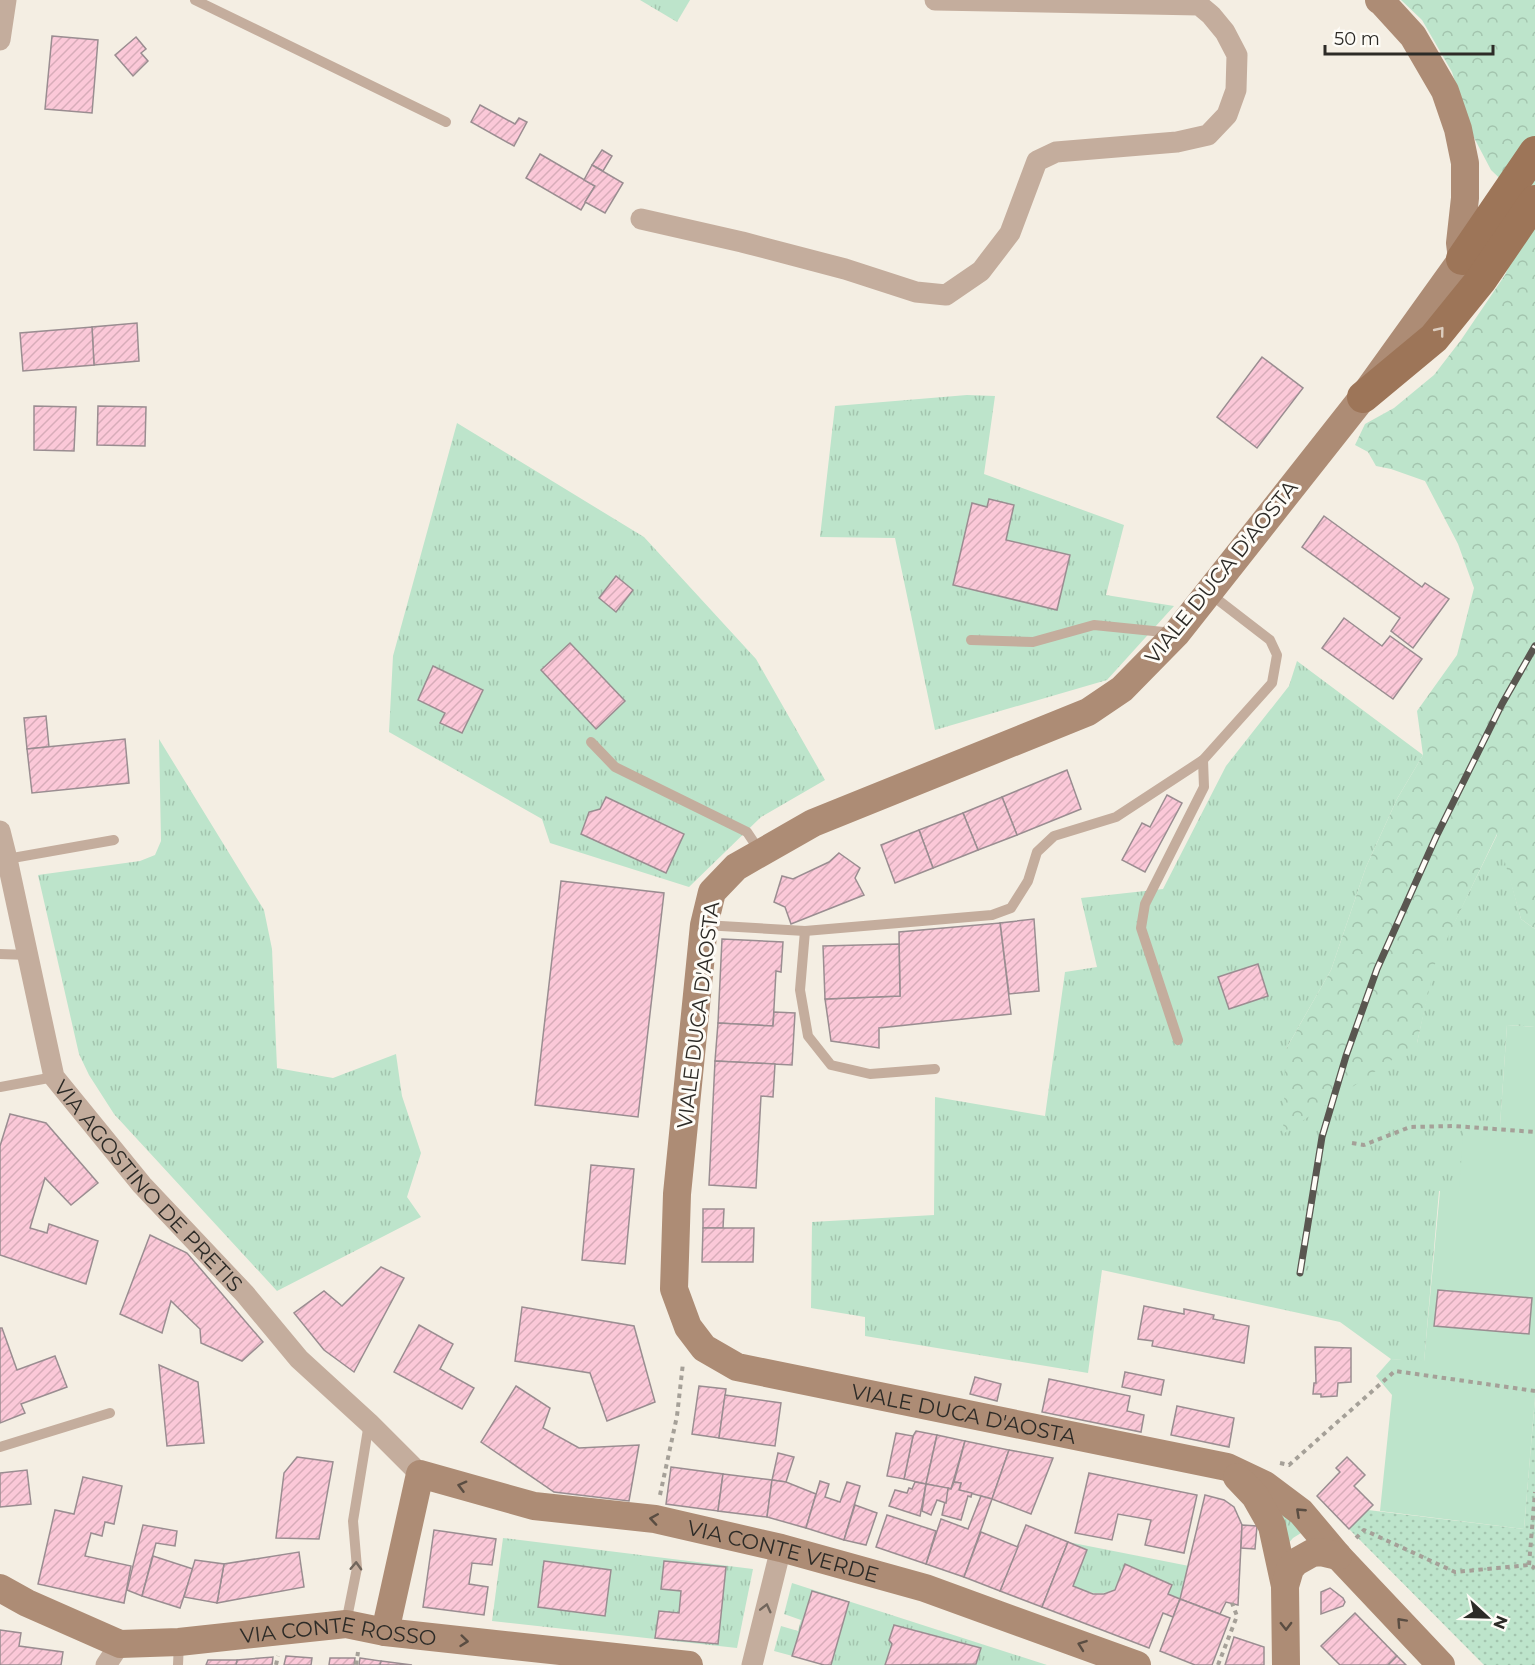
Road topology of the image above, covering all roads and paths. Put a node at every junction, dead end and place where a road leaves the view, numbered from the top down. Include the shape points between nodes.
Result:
1 (6, 0) edge
2 (195, 0) edge
3 (935, 0) edge
4 (1379, 0) edge
5 (0, 40) edge
6 (446, 122) dead end
7 (1529, 161) edge
8 (1535, 201) edge
9 (641, 219) dead end
10 (1462, 259) junction
11 (1364, 397) junction
12 (1207, 592) junction
13 (1176, 634) junction
14 (971, 640) dead end
15 (591, 742) dead end
16 (1203, 760) junction
17 (0, 831) edge
18 (114, 840) dead end
19 (761, 853) junction
20 (7, 859) junction
21 (704, 925) junction
22 (805, 931) junction
23 (0, 954) edge
24 (28, 954) junction
25 (1178, 1040) dead end
26 (935, 1069) dead end
27 (54, 1077) junction
28 (0, 1087) edge
29 (1535, 1132) edge
30 (1352, 1143) dead end
31 (688, 1327) junction
32 (1535, 1391) edge
33 (110, 1413) dead end
34 (369, 1423) junction
35 (0, 1447) edge
36 (1271, 1462) dead end
37 (1227, 1467) junction
38 (420, 1474) junction
39 (1535, 1492) edge
40 (655, 1519) junction
41 (781, 1548) junction
42 (1338, 1556) junction
43 (1529, 1565) junction
44 (1535, 1568) edge
45 (1285, 1586) junction
46 (0, 1588) edge
47 (1232, 1604) dead end
48 (346, 1624) junction
49 (385, 1632) junction
50 (178, 1653) edge
51 (113, 1655) edge
52 (596, 1660) edge
53 (689, 1665) edge
54 (752, 1665) edge
55 (1137, 1665) edge
56 (1218, 1665) edge
57 (1286, 1665) edge
58 (1441, 1665) edge

1 - 5 street
2 - 6 lane
3 - 9 street via 1199,5 1225,32 1237,55 1236,90 1227,115 1208,135 1177,142 1056,152 1037,161 1010,233 981,271 946,295 916,292 845,269
4 - 10 main road via 1413,36 1445,91 1458,129 1465,163
7 - 10 main road
11 -> 8 main road via 1434,338 1481,280
10 - 11 main road, VIALE DUCA D'AOSTA
11 - 12 main road, VIALE DUCA D'AOSTA
12 - 13 main road, VIALE DUCA D'AOSTA
12 - 16 lane via 1270,640 1276,655 1272,683
13 - 14 lane via 1094,624 1033,642
13 - 19 main road, VIALE DUCA D'AOSTA via 1122,689 1089,712 813,823
15 - 19 lane via 615,767 747,832
16 - 22 lane via 1116,817 1054,836 1037,852 1028,881 1011,908 992,915
16 - 25 lane via 1204,787 1145,904 1141,928
17 - 20 street, VIA AGOSTINO DE PRETIS
18 - 20 lane
19 - 21 main road, VIALE DUCA D'AOSTA via 736,867 712,892
20 - 24 street, VIA AGOSTINO DE PRETIS
21 - 22 lane
21 - 31 main road, VIALE DUCA D'AOSTA via 676,1194 674,1289
22 - 26 lane via 800,990 808,1036 831,1065 870,1074
23 - 24 lane
24 - 27 street, VIA AGOSTINO DE PRETIS
27 - 28 lane
27 - 34 street, VIA AGOSTINO DE PRETIS via 141,1185 245,1294 299,1359
29 - 30 path via 1410,1127 1364,1144
31 - 37 main road, VIALE DUCA D'AOSTA via 704,1348 737,1367
31 - 40 path via 677,1416
32 - 36 path via 1395,1371 1289,1465
33 - 35 lane
34 - 38 street, VIA AGOSTINO DE PRETIS
48 -> 34 lane via 357,1568 353,1521
42 -> 37 main road, VIALE DUCA D'AOSTA via 1301,1512 1264,1485
37 - 45 main road via 1255,1496 1272,1526
40 -> 38 main road, VIA CONTE VERDE via 534,1506
38 - 49 main road
39 - 43 path
40 - 41 main road, VIA CONTE VERDE
54 -> 41 street
55 -> 41 main road, VIA CONTE VERDE via 925,1588
42 - 43 path via 1364,1530 1455,1572
42 - 45 main road via 1321,1552 1304,1556 1290,1569
58 -> 42 main road, VIALE DUCA D'AOSTA
43 - 44 path
45 -> 57 main road
46 - 51 main road, VIA CONTE ROSSO
47 - 56 path via 1237,1616
48 - 49 main road, VIA CONTE ROSSO
48 - 50 main road, VIA CONTE ROSSO via 284,1629
49 -> 52 main road, VIA CONTE ROSSO
50 - 51 main road, VIA CONTE ROSSO
52 - 53 main road, VIA CONTE ROSSO

